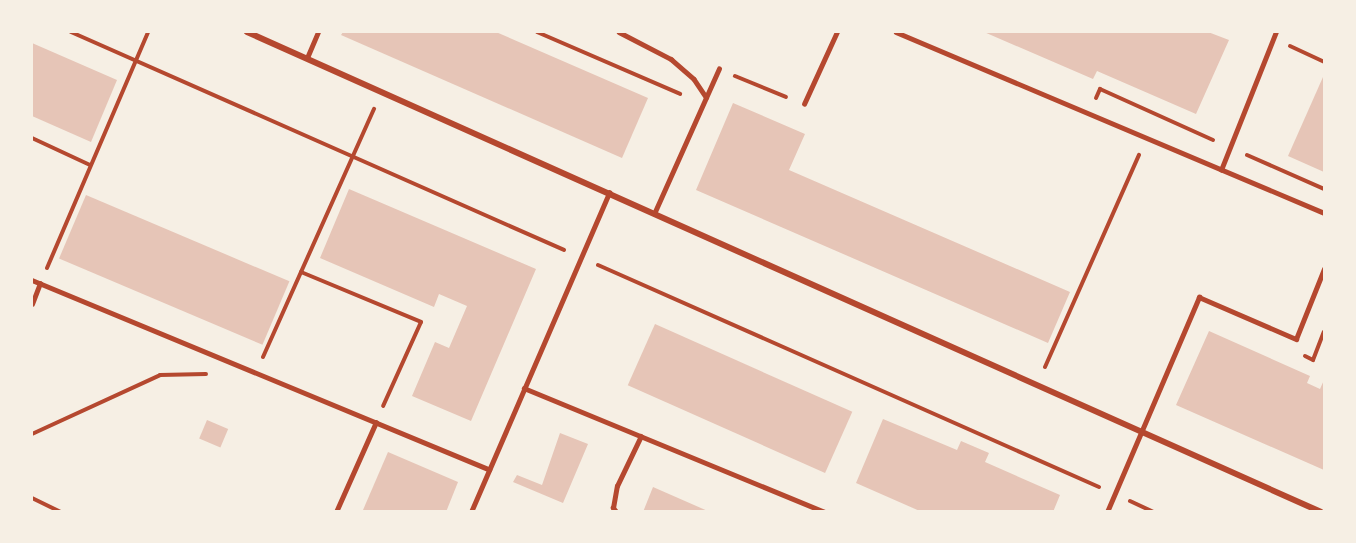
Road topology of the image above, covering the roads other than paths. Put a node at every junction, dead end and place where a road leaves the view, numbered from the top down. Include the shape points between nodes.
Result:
1 (247, 32) edge
2 (318, 32) edge
3 (618, 32) edge
4 (837, 32) edge
5 (896, 32) edge
6 (1276, 32) edge
7 (307, 58) junction
8 (718, 69) road end
9 (706, 97) junction
10 (804, 104) road end
11 (1221, 170) junction
12 (609, 193) junction
13 (1324, 213) edge
14 (654, 214) junction
15 (1324, 269) edge
16 (32, 280) edge
17 (40, 283) junction
18 (32, 304) edge
19 (524, 388) junction
20 (376, 422) junction
21 (1142, 431) junction
22 (641, 436) junction
23 (489, 469) junction
24 (336, 512) edge
25 (471, 512) edge
26 (616, 512) edge
27 (825, 512) edge
28 (1107, 512) edge
29 (1321, 512) edge

1 - 7 street
2 - 7 lane
3 - 9 lane via 671,59 694,79
4 - 10 lane
5 - 11 lane
6 - 11 lane
7 - 12 street
8 - 9 lane
9 - 14 lane
11 - 13 lane
12 - 14 street
12 - 19 lane
14 - 21 street
15 - 21 lane via 1296,339 1198,297
16 - 17 lane
17 - 18 lane
17 - 20 lane
19 - 22 lane
19 - 23 lane
20 - 23 lane
20 - 24 lane
21 - 28 lane
21 - 29 street
22 - 26 lane via 617,486 613,508
22 - 27 lane
23 - 25 lane

